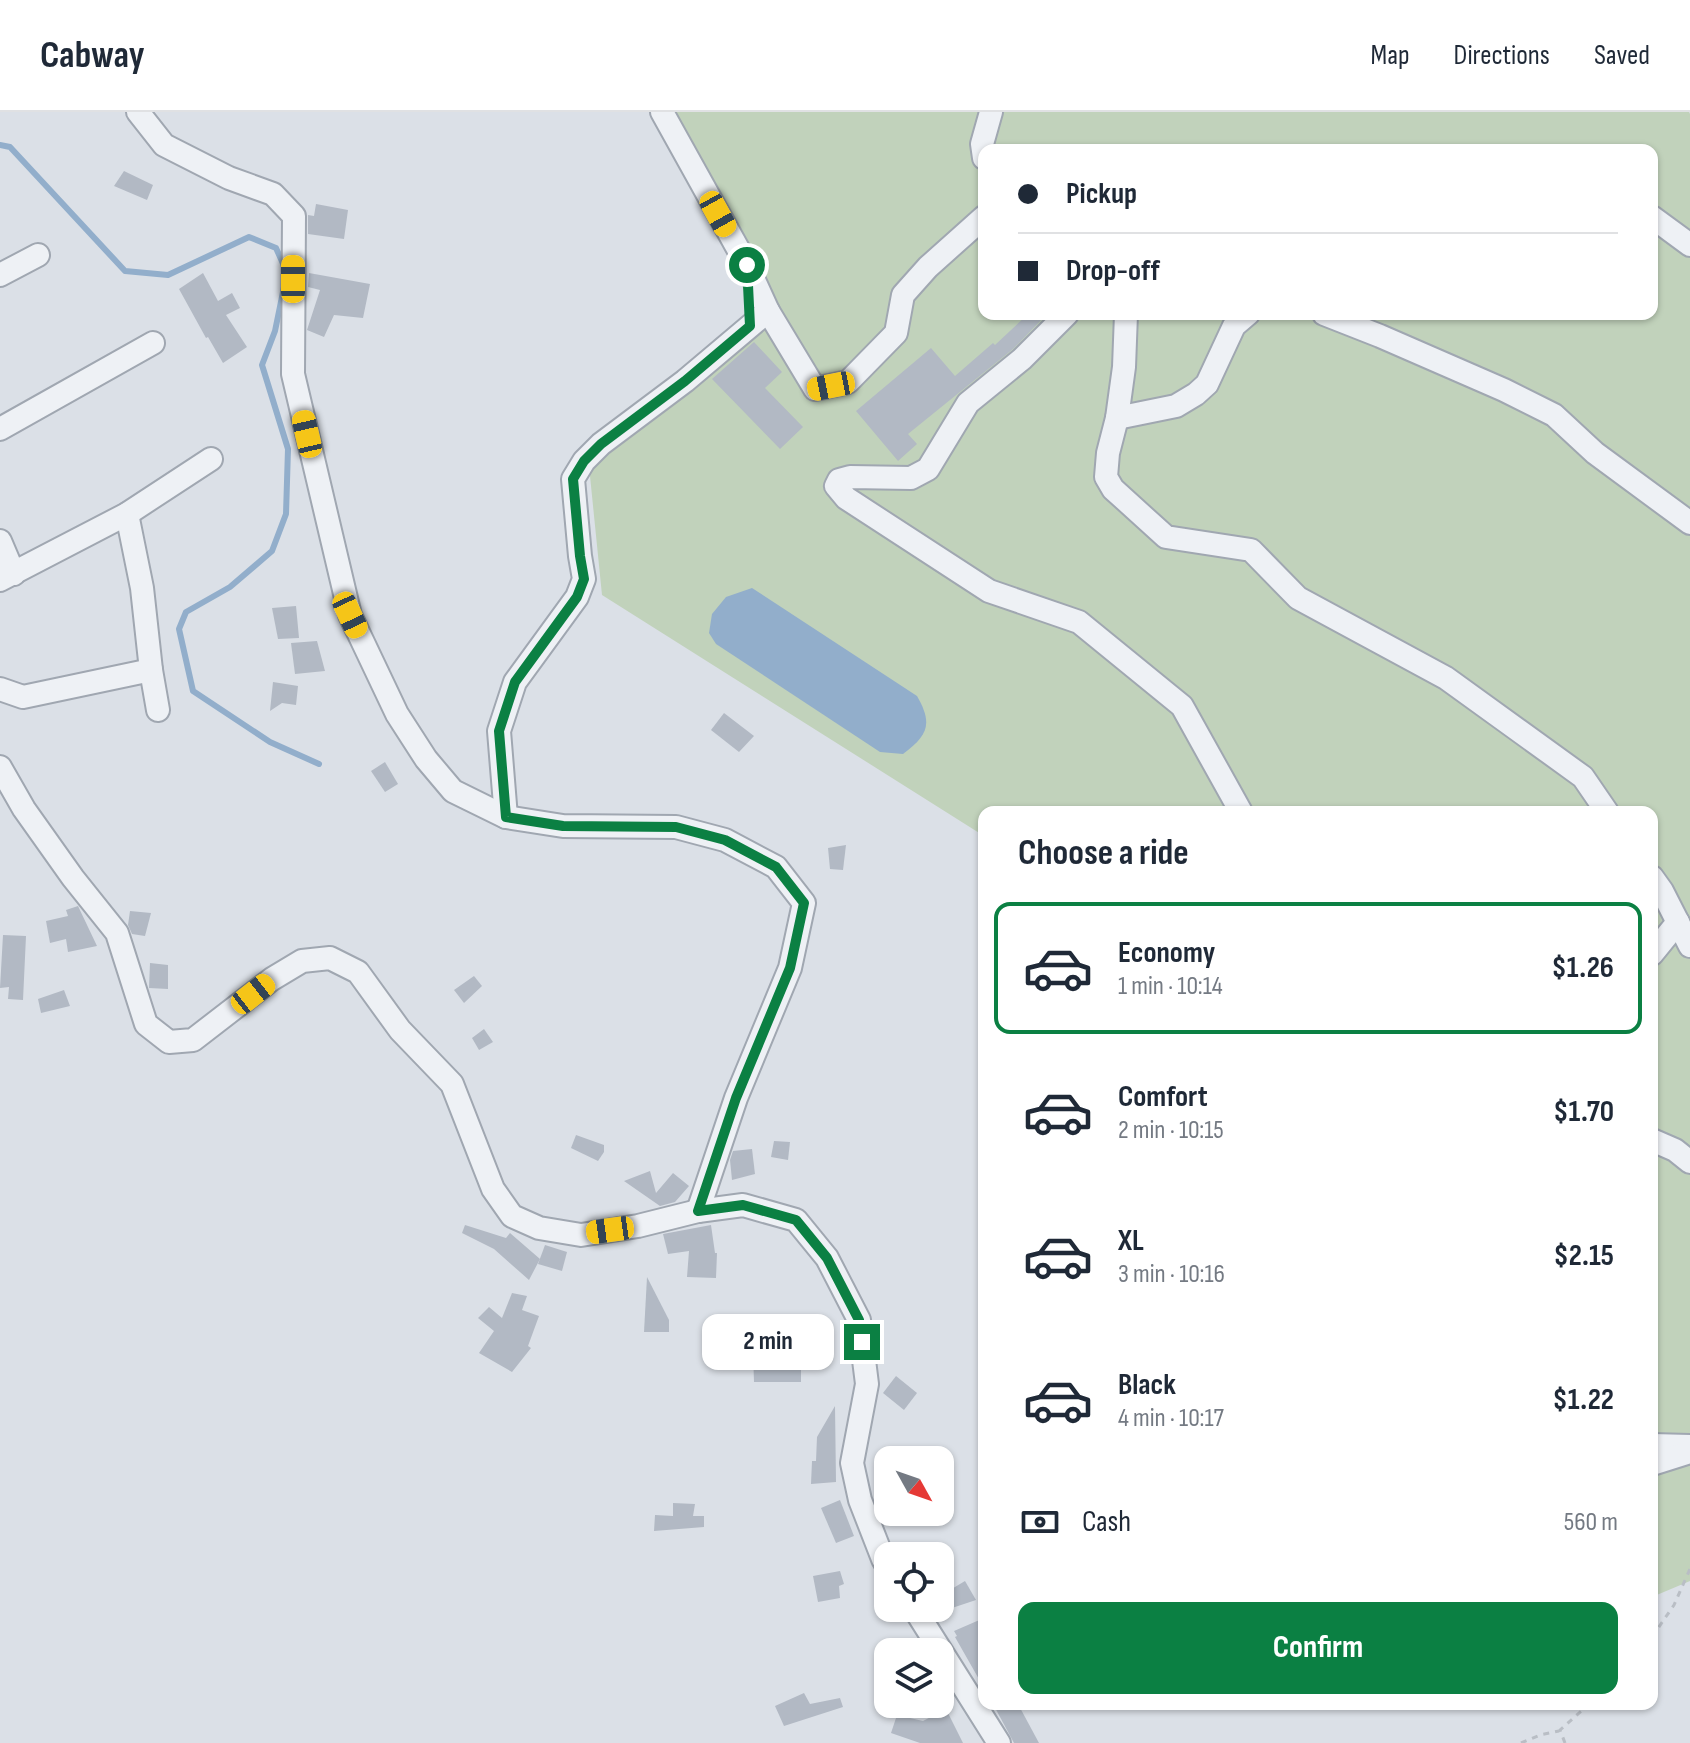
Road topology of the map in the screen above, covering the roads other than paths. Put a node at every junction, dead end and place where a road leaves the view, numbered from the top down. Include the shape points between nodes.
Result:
1 (138, 112) edge
2 (662, 112) edge
3 (991, 112) edge
4 (982, 144) edge
5 (1658, 221) edge
6 (978, 222) edge
7 (1690, 245) edge
8 (38, 255) dead end
9 (747, 265) junction
10 (0, 275) edge
11 (768, 311) junction
12 (1061, 320) edge
13 (1126, 320) edge
14 (1241, 320) edge
15 (1339, 320) edge
16 (750, 326) junction
17 (153, 343) dead end
18 (1117, 418) junction
19 (0, 429) edge
20 (211, 459) dead end
21 (127, 514) junction
22 (1690, 523) edge
23 (0, 541) edge
24 (7, 577) edge
25 (151, 670) junction
26 (0, 689) edge
27 (158, 710) dead end
28 (0, 767) edge
29 (1238, 806) edge
30 (1603, 806) edge
31 (506, 817) junction
32 (1658, 885) edge
33 (1678, 922) junction
34 (1690, 946) edge
35 (1658, 947) edge
36 (1658, 1143) edge
37 (1690, 1162) edge
38 (698, 1211) junction
39 (1658, 1445) edge
40 (1690, 1446) edge
41 (1690, 1452) edge
42 (1658, 1462) edge
43 (876, 1542) edge
44 (923, 1622) edge
45 (978, 1710) edge
46 (978, 1710) edge
47 (999, 1743) edge

1 - 31 street via 164,145 273,194 294,216 293,374 350,615 397,714 426,759 453,791
2 - 9 street
3 - 4 street
5 - 7 street
6 - 11 street via 903,295 896,333 848,382 815,389
8 - 10 street
9 - 11 street
9 - 16 street
11 - 16 street
12 - 29 street via 968,403 928,469 911,478 850,477 836,486 846,498 989,591 1079,622 1182,706
13 - 18 street
14 - 18 street via 1207,384 1196,394 1176,406
15 - 22 street via 1554,415 1595,453
16 - 31 street via 601,444 573,479 584,579 577,597 515,682 499,731
17 - 19 street
18 - 30 street via 1106,477 1166,537 1251,550 1298,598 1446,678 1583,777
20 - 21 street
21 - 24 street
21 - 25 street
23 - 24 street
25 - 26 street via 23,697
25 - 27 street
28 - 38 street via 24,809 117,933 146,1024 169,1042 193,1040 302,961 330,958 358,972 400,1030 452,1084 493,1189 512,1216 539,1228 581,1235
31 - 38 street via 563,826 676,827 725,840 776,867 804,903 790,968 736,1098
32 - 33 street
33 - 34 street
33 - 35 street
36 - 37 street
38 - 43 street via 743,1205 796,1220 827,1258 859,1320 867,1384 852,1463
39 - 40 street
41 - 42 street
44 - 45 street
46 - 47 street

